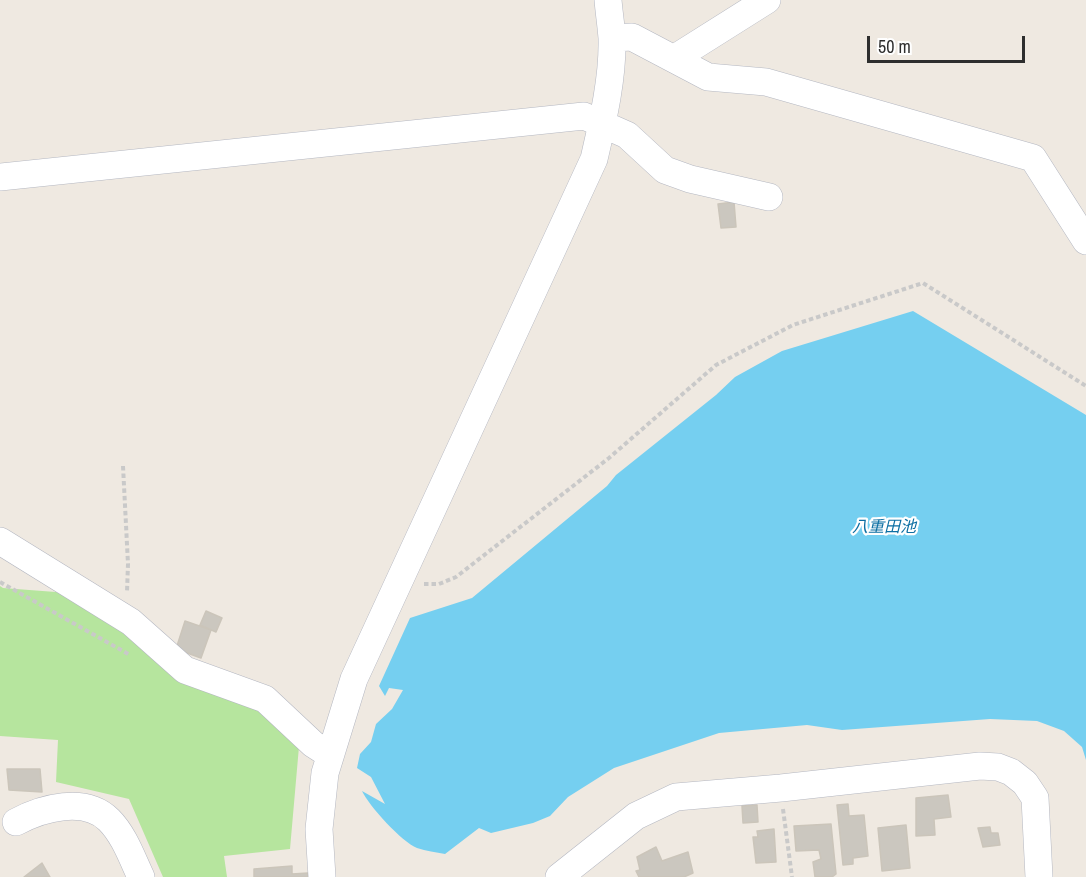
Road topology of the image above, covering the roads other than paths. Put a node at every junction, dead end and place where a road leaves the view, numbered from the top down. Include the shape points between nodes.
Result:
1 (608, 0) edge
2 (768, 0) edge
3 (612, 38) junction
4 (675, 58) junction
5 (602, 124) junction
6 (0, 177) edge
7 (768, 197) dead end
8 (1086, 241) edge
9 (0, 541) edge
10 (330, 755) junction
11 (16, 822) dead end
12 (141, 877) edge
13 (322, 877) edge
14 (559, 877) edge
15 (1039, 877) edge

1 - 3 street
2 - 4 street
3 - 4 street via 632,37
3 - 5 street
4 - 8 street via 708,77 766,82 1033,158
5 - 6 street via 584,116
5 - 7 street via 627,135 665,170
5 - 10 street via 594,159 354,679
9 - 10 street via 131,622 185,670 265,699
10 - 13 street via 320,807
11 - 12 street via 50,808 98,812 119,832
14 - 15 street via 636,816 676,797 980,766 1011,772 1035,798

